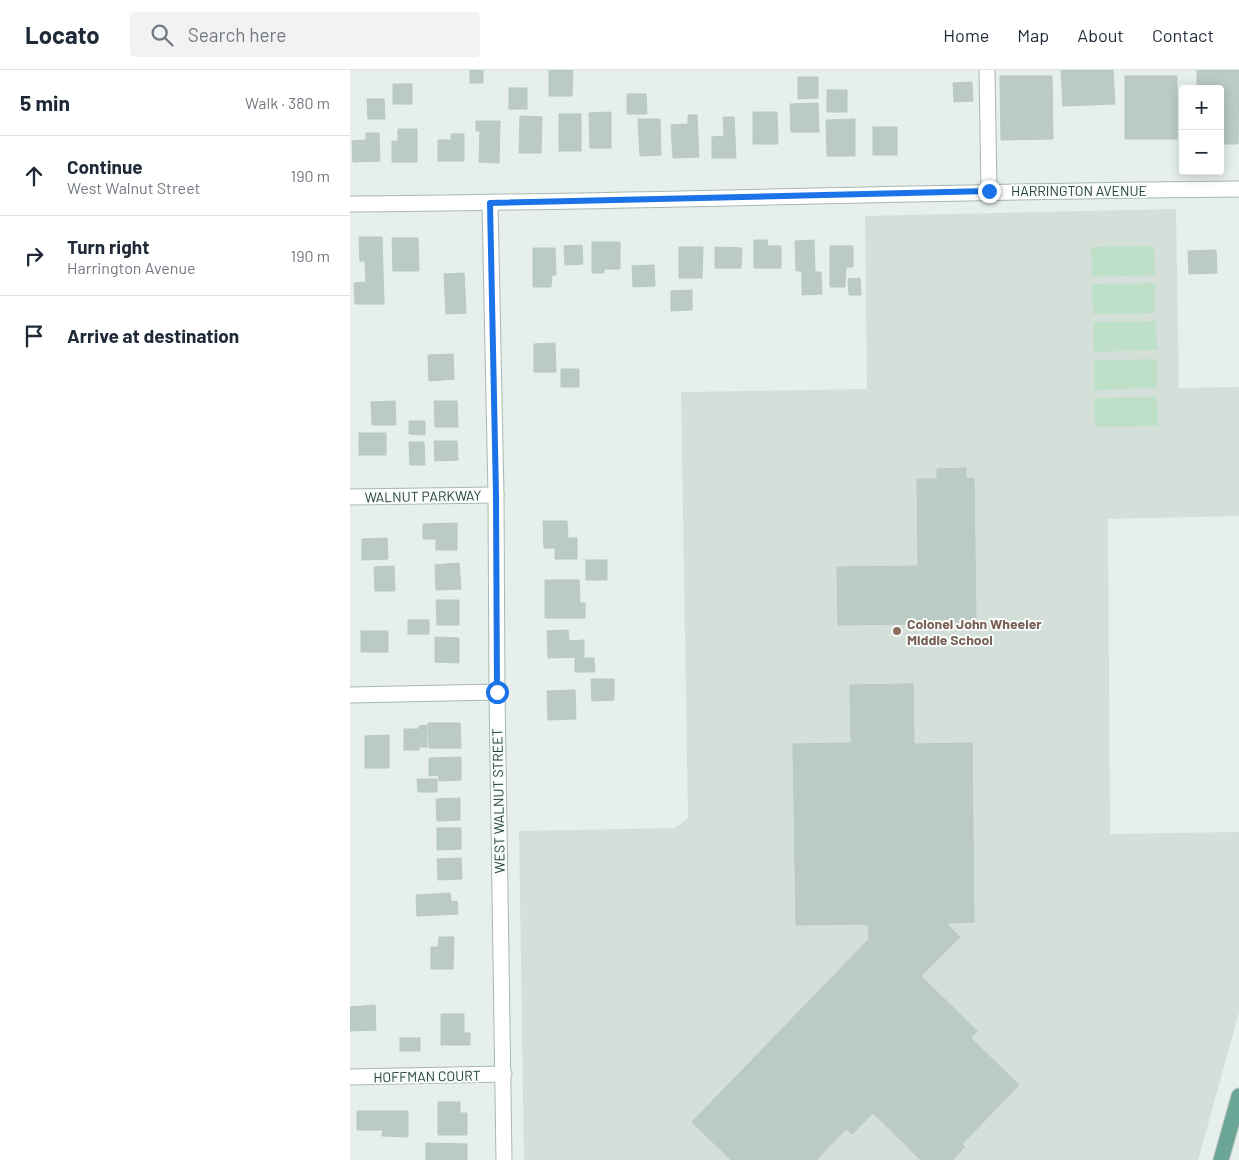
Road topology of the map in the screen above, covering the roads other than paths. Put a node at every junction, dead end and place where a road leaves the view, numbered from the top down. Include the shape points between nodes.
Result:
1 (987, 70) edge
2 (1239, 189) edge
3 (989, 191) junction
4 (490, 203) junction
5 (350, 204) edge
6 (496, 495) junction
7 (350, 497) edge
8 (497, 692) junction
9 (350, 695) edge
10 (504, 1074) junction
11 (350, 1077) edge
12 (1239, 1096) edge
13 (504, 1160) edge
14 (1221, 1160) edge

1 - 3 street
2 - 3 street, HARRINGTON AVENUE
3 - 4 street, HARRINGTON AVENUE
4 - 5 street, HARRINGTON AVENUE
4 - 6 street, WEST WALNUT STREET
6 - 7 street, WALNUT PARKWAY
6 - 8 street, WEST WALNUT STREET
8 - 9 street
8 - 10 street, WEST WALNUT STREET
10 - 11 street, HOFFMAN COURT
10 - 13 street, WEST WALNUT STREET
12 - 14 main road

